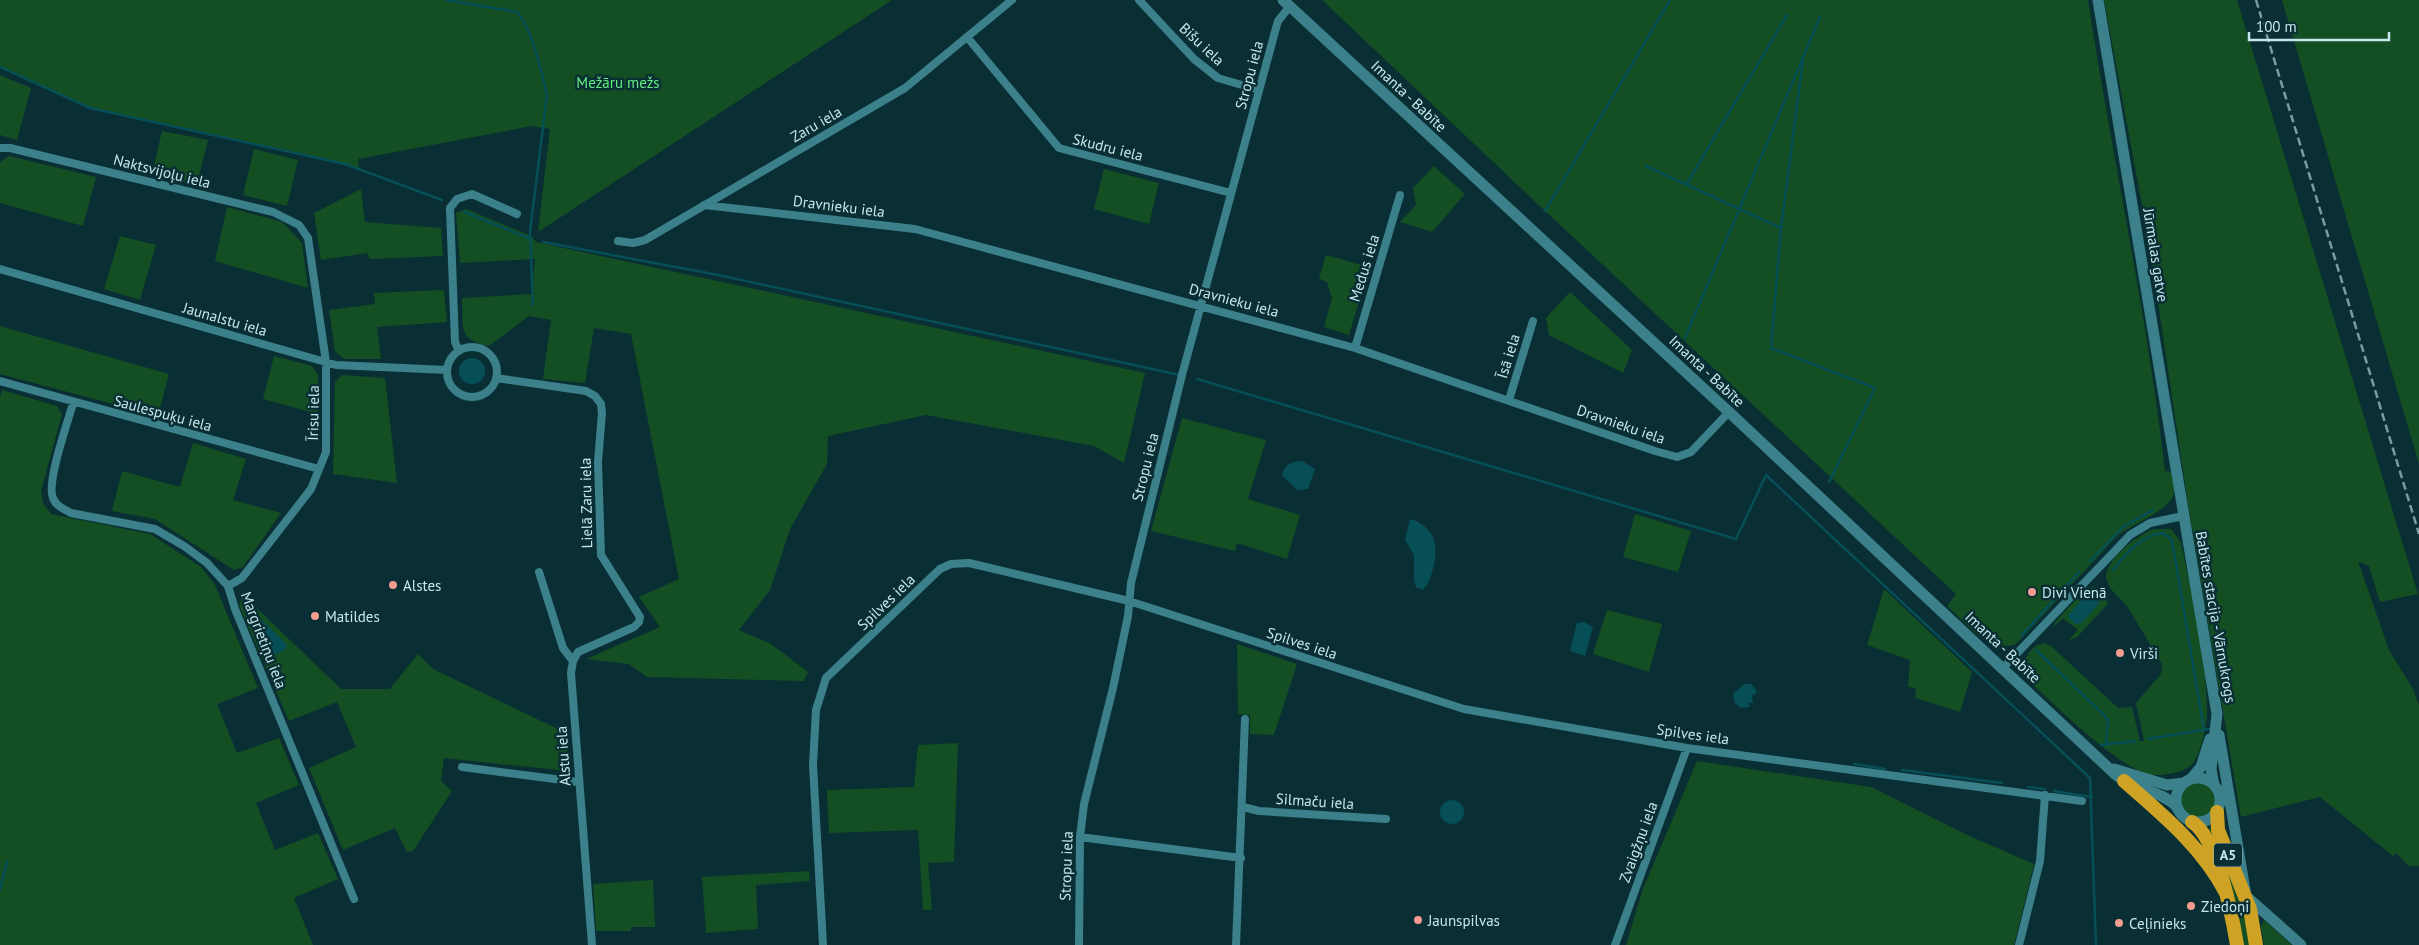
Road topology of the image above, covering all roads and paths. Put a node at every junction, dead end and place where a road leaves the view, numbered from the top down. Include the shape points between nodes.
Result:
1 (1012, 0) edge
2 (1139, 0) edge
3 (2098, 0) edge
4 (1287, 3) edge
5 (967, 37) junction
6 (1259, 90) junction
7 (0, 148) edge
8 (1231, 193) junction
9 (1400, 195) dead end
10 (704, 205) junction
11 (517, 214) dead end
12 (308, 238) joint
13 (618, 241) dead end
14 (0, 270) edge
15 (1202, 306) junction
16 (1533, 321) dead end
17 (1355, 348) junction
18 (459, 351) junction
19 (326, 362) junction
20 (447, 370) junction
21 (496, 378) junction
22 (0, 381) edge
23 (1509, 400) junction
24 (73, 403) junction
25 (1729, 412) junction
26 (319, 470) junction
27 (2183, 516) junction
28 (540, 572) dead end
29 (228, 586) junction
30 (1129, 601) junction
31 (573, 661) junction
32 (2003, 668) junction
33 (1245, 719) dead end
34 (2217, 724) junction
35 (1687, 748) junction
36 (2108, 766) junction
37 (462, 767) dead end
38 (2124, 781) junction
39 (2187, 781) junction
40 (578, 782) junction
41 (2214, 784) junction
42 (2045, 795) junction
43 (2082, 801) dead end
44 (1243, 807) junction
45 (2177, 807) junction
46 (2217, 812) junction
47 (1386, 820) dead end
48 (2192, 822) junction
49 (1080, 837) junction
50 (1241, 858) junction
51 (2226, 892) junction
52 (2246, 896) junction
53 (354, 899) dead end
54 (592, 945) edge
55 (823, 945) edge
56 (1079, 945) edge
57 (1236, 945) edge
58 (1616, 945) edge
59 (2019, 945) edge
60 (2237, 945) edge
61 (2256, 945) edge
62 (2301, 945) edge

1 - 5 street, Zaru iela
2 - 6 street, Bišu iela via 1194,59 1218,78
3 - 27 main road, Jūrmalas gatve
4 - 6 street, Stropu iela via 1278,21
4 - 25 main road, Imanta - Babīte
5 - 8 street, Skudru iela via 1059,148
5 - 10 street, Zaru iela via 905,88
6 - 8 street, Stropu iela
7 - 12 street, Naktsvijoļu iela via 273,212 299,225
8 - 15 street, Stropu iela
9 - 17 street, Medus iela
10 - 13 street, Zaru iela via 645,240 633,243
10 - 15 street, Dravnieku iela via 915,229
11 - 18 street via 472,194 457,199 450,208 455,342
12 - 19 street, Īrisu iela
14 - 19 street, Jaunalstu iela
15 - 17 street, Dravnieku iela
15 - 30 street, Stropu iela via 1182,375
16 - 23 street, Īsā iela
17 - 23 street, Dravnieku iela
18 - 20 street
18 - 21 street via 470,347 491,356 496,366
19 - 20 street, Jaunalstu iela via 336,366
19 - 26 street, Īrisu iela via 326,452
20 - 21 street via 449,382 456,392 468,397 480,396 491,389
21 - 31 street, Lielā Zaru iela via 586,392 596,396 601,404 598,462 601,555 640,617 634,628 578,652
22 - 24 street, Saulespuķu iela
23 - 25 street, Dravnieku iela via 1677,457 1691,452
24 - 26 street, Saulespuķu iela
24 - 29 street, Margrietiņu iela via 51,481 53,500 71,513 155,529 207,563
25 - 32 main road, Imanta - Babīte
26 - 29 street, Īrisu iela via 311,489 242,578
27 - 32 street via 2150,523 2130,535
27 - 34 main road, Babītes stacija - Vārnukrogs
28 - 31 street via 564,648
29 - 53 street, Margrietiņu iela via 234,609
30 - 35 street, Spilves iela via 1464,709
30 - 49 street, Stropu iela via 1115,679 1084,804
30 - 55 street, Spilves iela via 969,563 951,564 932,576 826,678 816,710 813,765
31 - 40 street, Alstu iela
32 - 36 main road, Imanta - Babīte
33 - 44 street
34 - 39 main road, Babītes stacija - Vārnukrogs via 2201,766
34 - 41 main road, Babītes stacija - Vārnukrogs via 2211,769
34 - 52 main road, A5
35 - 42 street, Spilves iela
35 - 58 street, Zvaigžņu iela
36 - 38 main road, Imanta - Babīte
36 - 39 main road, Imanta - Babīte via 2143,780 2167,785
37 - 40 street
38 - 45 main road, Imanta - Babīte via 2165,796
38 - 51 highway via 2192,843
39 - 41 main road via 2204,778
39 - 45 main road via 2176,797
40 - 54 street, Alstu iela
41 - 46 main road via 2220,795
42 - 43 street, Spilves iela
42 - 59 street via 2040,861
44 - 47 street, Silmaču iela
44 - 50 street
45 - 48 main road via 2182,816
46 - 48 main road via 2203,822
46 - 52 highway, A5 via 2218,830
48 - 51 highway, A5 via 2205,834
49 - 50 street
49 - 56 street, Stropu iela
50 - 57 street
51 - 60 highway, A5
52 - 61 highway, A5
52 - 62 main road

